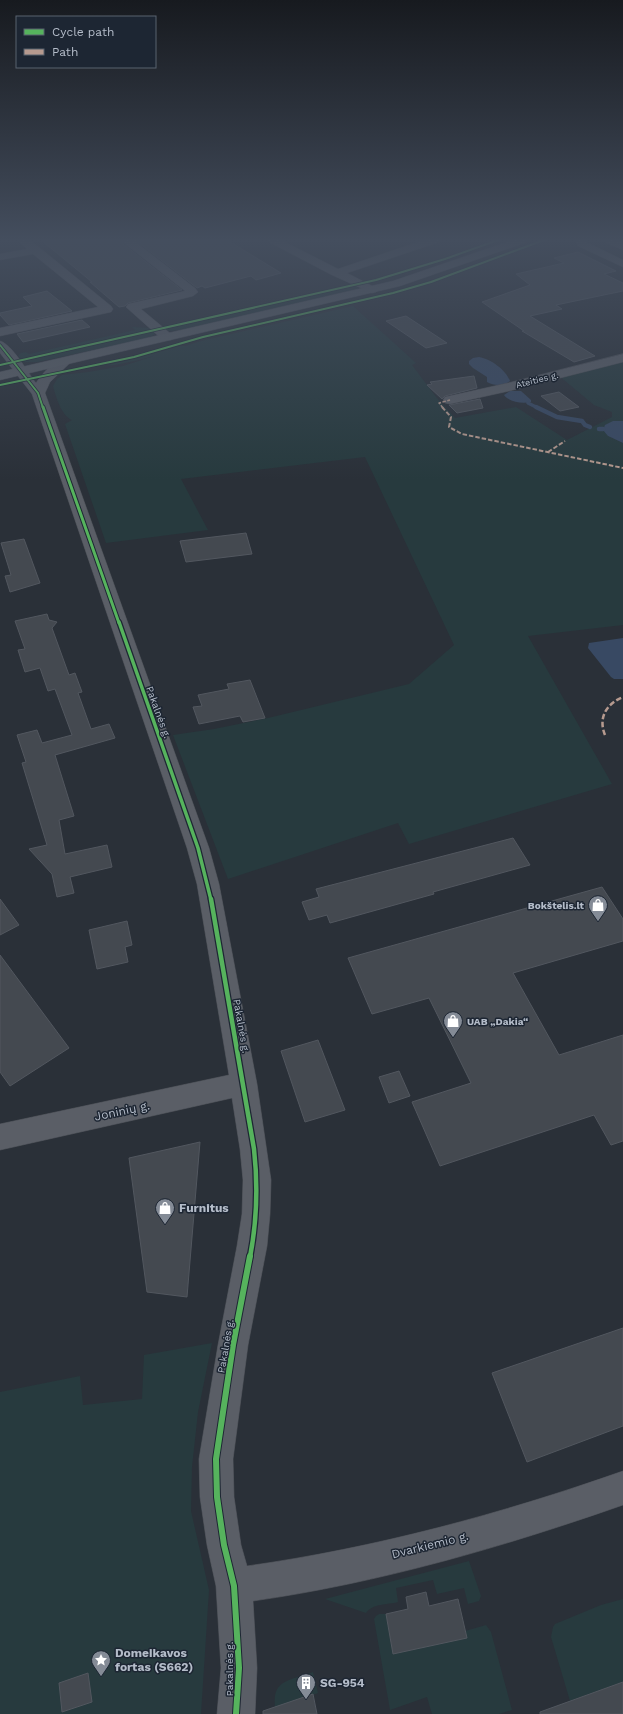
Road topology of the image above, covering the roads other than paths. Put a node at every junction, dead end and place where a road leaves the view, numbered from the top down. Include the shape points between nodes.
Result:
1 (56, 320) edge
2 (147, 320) edge
3 (244, 320) edge
4 (0, 332) edge
5 (167, 338) junction
6 (0, 345) edge
7 (623, 358) edge
8 (66, 360) junction
9 (21, 371) junction
10 (0, 376) edge
11 (38, 393) junction
12 (450, 400) dead end
13 (244, 1084) junction
14 (0, 1137) edge
15 (623, 1488) edge
16 (234, 1586) junction
17 (236, 1714) edge

1 - 4 street
2 - 5 street
3 - 5 main road
5 - 8 main road
6 - 9 street, Pakalnės g.
7 - 12 street, Ateities g.
8 - 9 main road
8 - 11 street via 45,379
9 - 10 main road
9 - 11 street, Pakalnės g.
11 - 13 street, Pakalnės g. via 198,848 209,891
13 - 14 street, Joninių g.
13 - 16 street, Pakalnės g. via 257,1180 256,1214 222,1409 216,1459 218,1505
15 - 16 street, Dvarkiemio g. via 573,1506 404,1552 311,1574
16 - 17 street, Pakalnės g. via 239,1668

